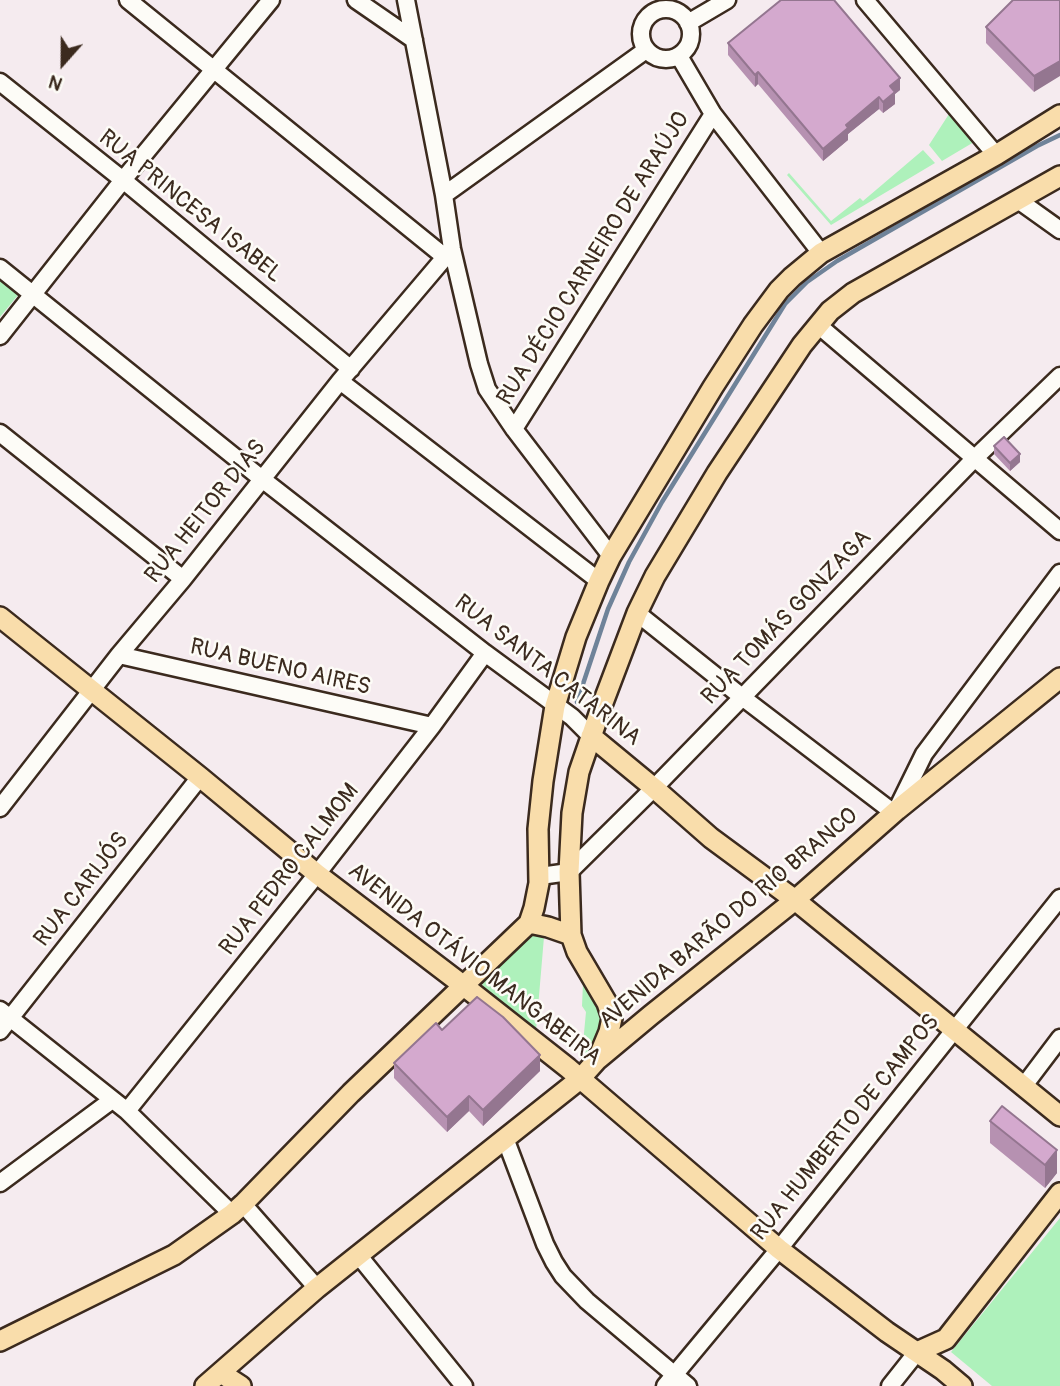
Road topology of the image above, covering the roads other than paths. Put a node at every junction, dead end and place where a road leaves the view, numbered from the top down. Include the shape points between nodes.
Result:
1 (128, 0) edge
2 (271, 0) edge
3 (356, 0) edge
4 (406, 0) edge
5 (727, 0) edge
6 (864, 0) edge
7 (650, 6) edge
8 (688, 23) junction
9 (414, 40) junction
10 (646, 50) junction
11 (679, 55) junction
12 (213, 69) junction
13 (0, 82) edge
14 (713, 114) junction
15 (1060, 115) edge
16 (996, 155) junction
17 (1060, 176) edge
18 (123, 180) junction
19 (444, 195) junction
20 (1018, 200) junction
21 (1060, 230) edge
22 (449, 253) junction
23 (821, 253) junction
24 (0, 268) edge
25 (33, 295) junction
26 (818, 325) junction
27 (0, 336) edge
28 (351, 369) junction
29 (1060, 376) edge
30 (340, 381) junction
31 (514, 429) junction
32 (0, 433) edge
33 (975, 458) junction
34 (262, 479) junction
35 (1060, 531) edge
36 (611, 556) junction
37 (1060, 573) edge
38 (183, 579) junction
39 (599, 581) junction
40 (637, 612) junction
41 (0, 617) edge
42 (485, 653) junction
43 (119, 655) junction
44 (1060, 678) edge
45 (92, 691) junction
46 (742, 697) junction
47 (555, 706) junction
48 (432, 726) junction
49 (591, 736) junction
50 (200, 777) junction
51 (654, 788) junction
52 (0, 808) edge
53 (895, 812) junction
54 (569, 873) junction
55 (317, 874) junction
56 (540, 876) junction
57 (1060, 898) edge
58 (795, 900) junction
59 (529, 923) junction
60 (570, 935) junction
61 (464, 986) junction
62 (607, 1003) junction
63 (651, 1015) junction
64 (3, 1020) edge
65 (954, 1029) junction
66 (1060, 1038) edge
67 (597, 1060) junction
68 (580, 1079) junction
69 (1023, 1087) junction
70 (112, 1100) junction
71 (127, 1111) junction
72 (1060, 1116) edge
73 (505, 1138) junction
74 (0, 1183) edge
75 (1060, 1194) edge
76 (238, 1209) junction
77 (779, 1249) junction
78 (359, 1256) junction
79 (317, 1288) junction
80 (946, 1339) junction
81 (0, 1340) edge
82 (917, 1352) junction
83 (943, 1370) junction
84 (221, 1373) junction
85 (670, 1380) edge
86 (205, 1386) edge
87 (241, 1386) edge
88 (464, 1386) edge
89 (688, 1386) edge
90 (890, 1386) edge
91 (962, 1386) edge

1 - 12 street
2 - 12 street
3 - 9 street
4 - 9 street
5 - 8 street
6 - 16 street
7 - 8 street via 681,14
7 - 10 street via 640,34
8 - 11 street via 691,37
9 - 19 street
10 - 11 street via 662,59
10 - 19 street
11 - 14 street
12 - 18 street
12 - 22 street
13 - 18 street, RUA PRINCESA ISABEL
14 - 23 street
14 - 31 street, RUA DÉCIO CARNEIRO DE ARAÚJO
15 - 16 main road
16 - 23 main road
17 - 20 main road
18 - 25 street
18 - 28 street, RUA PRINCESA ISABEL
19 - 22 street
20 - 21 street
20 - 26 main road via 853,293
22 - 28 street, RUA HEITOR DIAS
22 - 31 street via 487,389
23 - 36 main road via 779,290 753,325
24 - 25 street, RUA SANTA CATARINA
25 - 27 street
25 - 34 street, RUA SANTA CATARINA
26 - 33 street
26 - 40 main road via 717,473
28 - 30 street, RUA HEITOR DIAS
29 - 33 street, RUA TOMÁS GONZAGA
30 - 34 street, RUA HEITOR DIAS
30 - 39 street
31 - 36 street
32 - 38 street
33 - 35 street
33 - 46 street, RUA TOMÁS GONZAGA
34 - 38 street, RUA HEITOR DIAS
34 - 42 street, RUA SANTA CATARINA
36 - 39 main road
37 - 53 street via 924,754
38 - 43 street, RUA HEITOR DIAS
39 - 47 main road
40 - 46 street
40 - 49 main road
41 - 45 main road, AVENIDA OTÁVIO MANGABEIRA
42 - 47 street, RUA SANTA CATARINA
42 - 48 street, RUA PEDRO CALMOM
43 - 45 street, RUA HEITOR DIAS
43 - 48 street, RUA BUENO AIRES
44 - 53 main road, AVENIDA BARÃO DO RIO BRANCO
45 - 50 main road, AVENIDA OTÁVIO MANGABEIRA
45 - 52 street, RUA HEITOR DIAS
46 - 51 street, RUA TOMÁS GONZAGA
46 - 53 street
47 - 49 street, RUA SANTA CATARINA
47 - 56 main road via 538,830
48 - 55 street, RUA PEDRO CALMOM
49 - 51 main road, RUA SANTA CATARINA
49 - 54 main road via 572,813
50 - 55 main road, AVENIDA OTÁVIO MANGABEIRA
50 - 64 street, RUA CARIJÓS
51 - 54 street, RUA TOMÁS GONZAGA
51 - 58 main road, RUA SANTA CATARINA via 711,838
53 - 58 main road, AVENIDA BARÃO DO RIO BRANCO
54 - 56 street
54 - 60 main road
55 - 61 main road, AVENIDA OTÁVIO MANGABEIRA
55 - 71 street, RUA PEDRO CALMOM
56 - 59 main road
57 - 65 street, RUA HUMBERTO DE CAMPOS
58 - 63 main road, AVENIDA BARÃO DO RIO BRANCO
58 - 65 main road, RUA SANTA CATARINA
59 - 60 main road
59 - 61 main road
60 - 62 main road
61 - 68 main road, AVENIDA OTÁVIO MANGABEIRA
61 - 76 main road
62 - 63 main road
62 - 67 main road via 611,1023
63 - 67 main road, AVENIDA BARÃO DO RIO BRANCO
64 - 70 street
65 - 69 main road, RUA SANTA CATARINA
65 - 77 street, RUA HUMBERTO DE CAMPOS
66 - 69 street
67 - 68 main road, AVENIDA BARÃO DO RIO BRANCO
68 - 73 main road, AVENIDA BARÃO DO RIO BRANCO
68 - 77 main road, AVENIDA OTÁVIO MANGABEIRA
69 - 72 main road, RUA SANTA CATARINA
70 - 71 street
70 - 74 street
71 - 76 street
73 - 78 main road, AVENIDA BARÃO DO RIO BRANCO
73 - 85 street via 554,1262 587,1301
75 - 80 main road
76 - 79 street
76 - 81 main road via 174,1255
77 - 82 main road, AVENIDA OTÁVIO MANGABEIRA
77 - 85 street, RUA HUMBERTO DE CAMPOS
78 - 79 main road, AVENIDA BARÃO DO RIO BRANCO
78 - 88 street
79 - 84 main road, AVENIDA BARÃO DO RIO BRANCO
80 - 82 main road
80 - 83 main road
82 - 83 main road, AVENIDA OTÁVIO MANGABEIRA
82 - 90 street
83 - 91 main road, AVENIDA OTÁVIO MANGABEIRA
84 - 86 main road, AVENIDA BARÃO DO RIO BRANCO
84 - 87 main road
85 - 89 street

